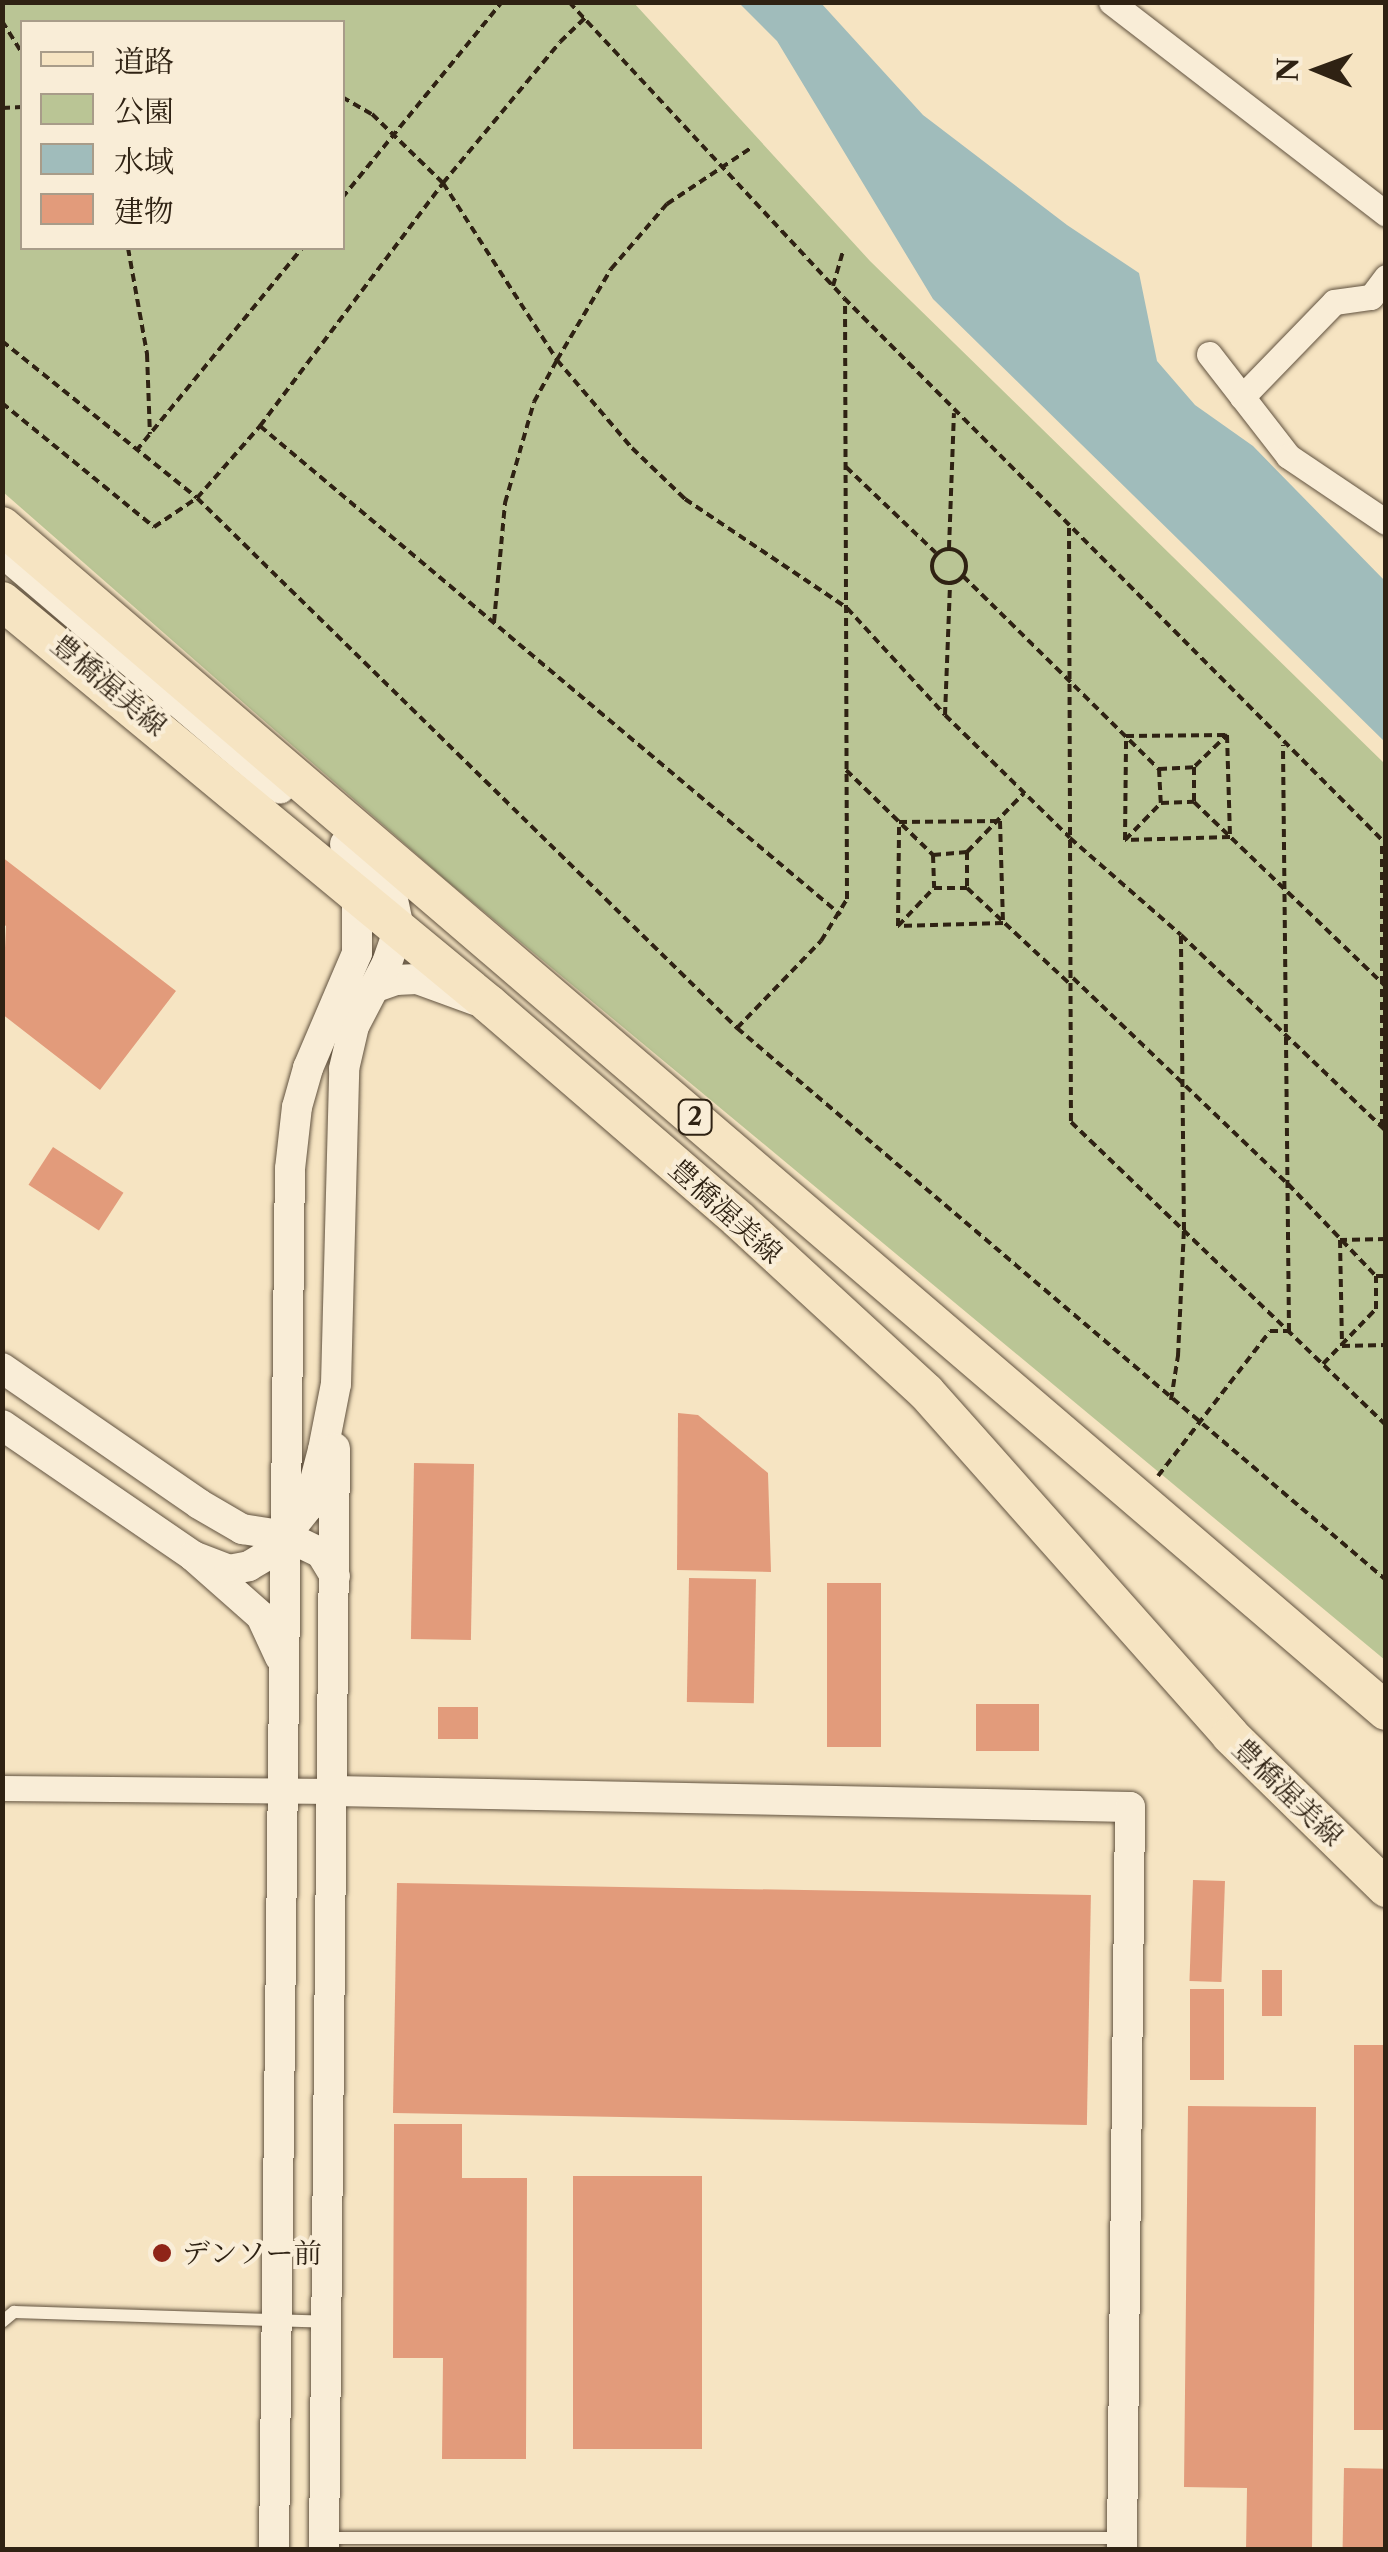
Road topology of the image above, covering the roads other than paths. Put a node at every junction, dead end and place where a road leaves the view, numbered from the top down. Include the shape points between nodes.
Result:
1 (1110, 2) edge
2 (1386, 214) edge
3 (1386, 277) edge
4 (1209, 354) dead end
5 (1242, 397) junction
6 (1386, 522) edge
7 (2, 526) edge
8 (2, 552) edge
9 (2, 600) edge
10 (346, 882) junction
11 (462, 918) junction
12 (398, 928) junction
13 (374, 988) junction
14 (489, 1004) junction
15 (331, 1013) junction
16 (2, 1368) edge
17 (336, 1384) junction
18 (2, 1425) edge
19 (286, 1474) junction
20 (199, 1504) junction
21 (286, 1536) junction
22 (193, 1556) junction
23 (335, 1576) junction
24 (284, 1670) junction
25 (1386, 1711) edge
26 (2, 1788) edge
27 (283, 1791) junction
28 (334, 1791) junction
29 (1386, 1888) edge
30 (277, 2320) junction
31 (2, 2322) edge
32 (327, 2322) junction
33 (324, 2544) edge
34 (983, 2544) edge
35 (1122, 2544) edge
36 (274, 2550) edge

1 - 2 street
3 - 5 street via 1371,297 1334,302
4 - 5 street
5 - 6 street via 1288,456
7 - 11 main road, 豊橋渥美線 / 2
8 - 12 street via 376,870 391,890
9 - 10 main road, 豊橋渥美線 / 2
10 - 12 main road, 豊橋渥美線 / 2
10 - 15 street via 357,903 358,942
11 - 12 street via 432,914
11 - 25 main road, 豊橋渥美線 / 2
12 - 13 street
12 - 14 main road, 豊橋渥美線 / 2
12 - 15 street
13 - 14 street via 417,979
13 - 17 street via 354,1026 344,1069
14 - 29 main road, 豊橋渥美線 / 2 via 926,1392 1230,1735
15 - 19 street via 308,1068 293,1133
16 - 20 street
17 - 21 street via 308,1506
17 - 23 street
18 - 22 street
19 - 20 street via 275,1500 260,1512
19 - 21 street
20 - 21 street via 242,1529
21 - 22 street via 249,1566 229,1570
21 - 23 street via 320,1553
21 - 24 street
22 - 24 street via 261,1616
23 - 28 street
24 - 27 street
26 - 27 street
27 - 28 street
27 - 30 street
28 - 32 street
28 - 35 street via 1130,1807
30 - 31 lane via 14,2312
30 - 32 lane
30 - 36 street
32 - 33 street
33 - 34 lane
34 - 35 lane

